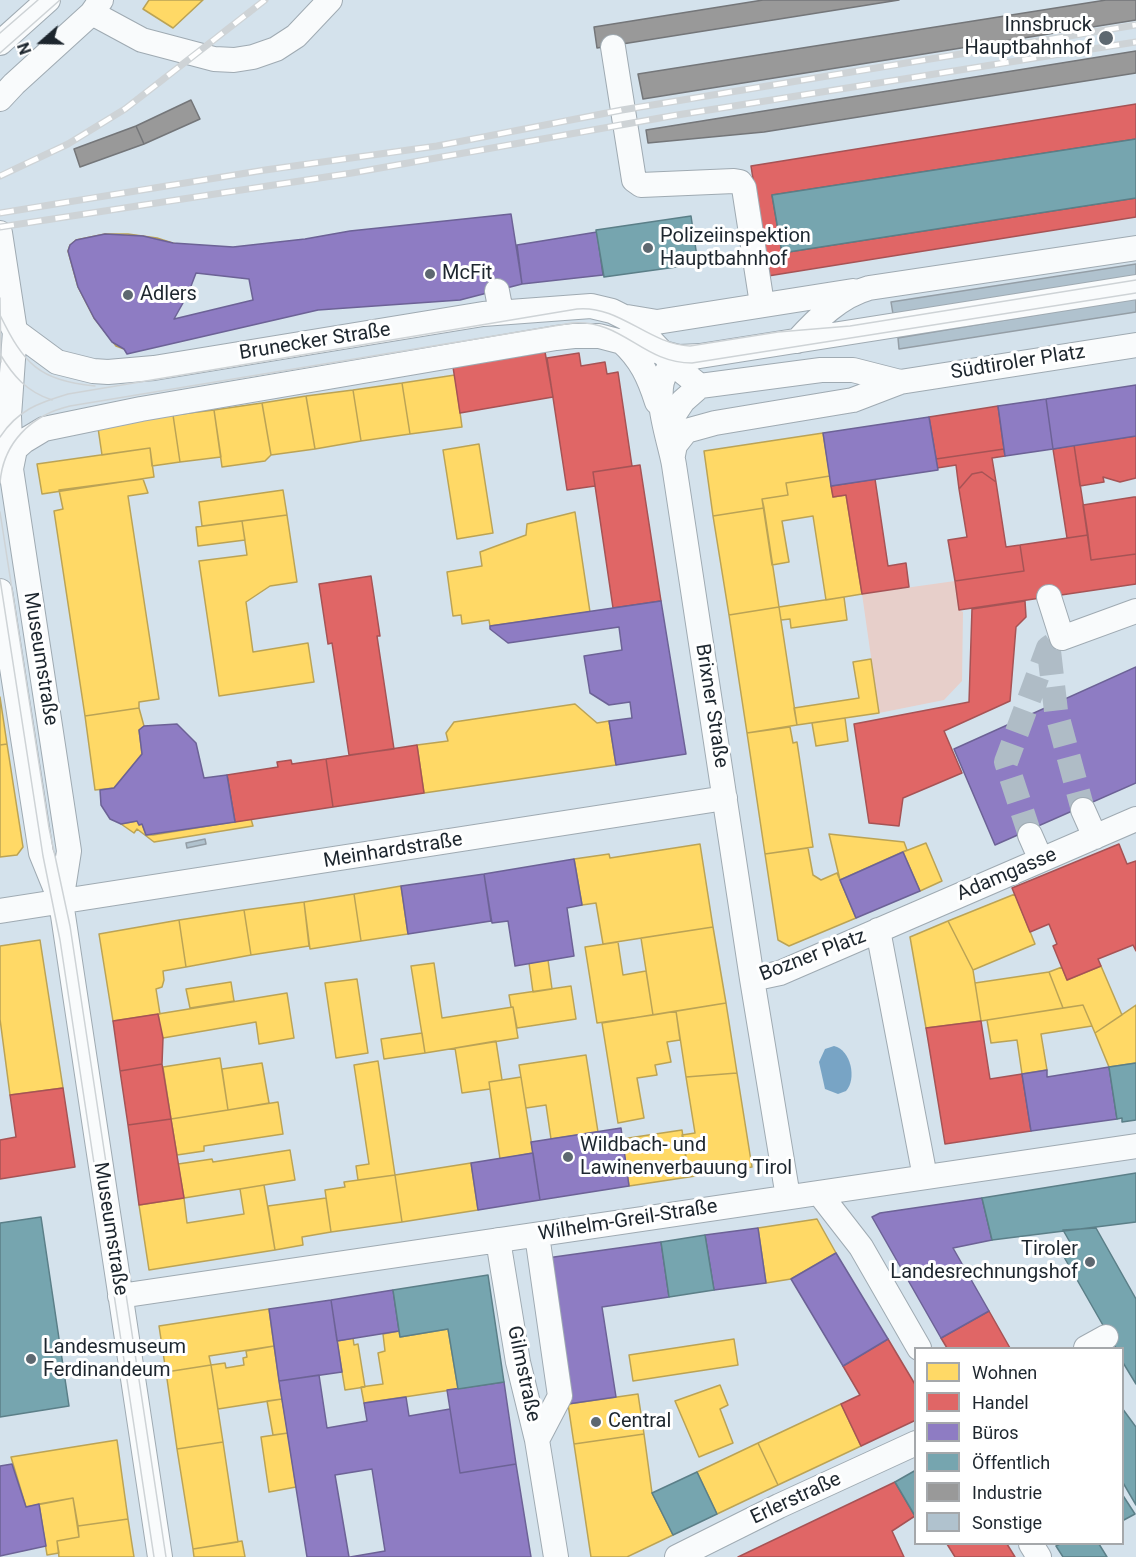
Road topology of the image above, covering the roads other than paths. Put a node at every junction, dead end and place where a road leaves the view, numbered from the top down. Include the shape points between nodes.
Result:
1 (48, 0) edge
2 (330, 0) edge
3 (96, 6) edge
4 (0, 43) edge
5 (613, 47) dead end
6 (0, 99) edge
7 (0, 233) edge
8 (1136, 248) edge
9 (1136, 287) edge
10 (860, 291) junction
11 (0, 303) edge
12 (762, 304) junction
13 (624, 317) junction
14 (15, 331) junction
15 (797, 340) junction
16 (621, 341) junction
17 (1136, 345) edge
18 (664, 360) junction
19 (900, 382) junction
20 (692, 394) junction
21 (4, 411) edge
22 (715, 423) junction
23 (44, 429) junction
24 (670, 444) junction
25 (11, 469) junction
26 (0, 591) edge
27 (1049, 597) dead end
28 (1136, 611) edge
29 (725, 798) junction
30 (1083, 810) tunnel mouth
31 (1136, 819) edge
32 (1030, 835) tunnel mouth
33 (1095, 837) junction
34 (1041, 860) junction
35 (60, 902) junction
36 (0, 911) edge
37 (878, 930) junction
38 (752, 979) junction
39 (1136, 1146) edge
40 (925, 1177) junction
41 (819, 1193) junction
42 (788, 1197) junction
43 (518, 1238) junction
44 (120, 1296) junction
45 (918, 1347) edge
46 (530, 1360) dead end
47 (547, 1393) dead end
48 (537, 1440) junction
49 (914, 1443) edge
50 (160, 1557) edge
51 (556, 1557) edge
52 (677, 1557) edge

1 - 4 street
2 - 3 street via 296,36 276,49 234,60 214,59 142,40
3 - 6 street
5 - 12 street via 630,89 637,139 634,180 641,184 740,182
7 - 14 street, Museumstraße
8 - 10 street
9 - 15 street
10 - 12 street
10 - 15 street via 840,302
11 - 14 street
12 - 13 street via 657,322
13 - 14 street, Brunecker Straße via 591,306 500,302 123,372 93,371 57,362
13 - 18 street
14 - 21 street, Museumstraße
15 - 18 street
16 - 18 street via 649,358
16 - 23 street, Brunecker Straße via 587,335 556,338 130,417
16 - 24 street via 648,376
17 - 19 street, Südtiroler Platz
18 - 20 street
18 - 24 street via 660,392
19 - 20 street, Südtiroler Platz via 853,370 821,370
19 - 22 street, Südtiroler Platz via 854,399
20 - 22 street via 698,414
20 - 24 street via 670,420
21 - 23 street via 28,426
21 - 25 street, Museumstraße
22 - 24 street, Südtiroler Platz via 686,431 675,445
23 - 25 street, Brunecker Straße via 15,449
24 - 29 street, Brixner Straße
25 - 35 street, Museumstraße via 69,851
26 - 35 street, Museumstraße via 41,853
27 - 28 street via 1062,638
29 - 35 street, Meinhardstraße
29 - 38 street, Brixner Straße
30 - 33 street
31 - 33 street, Adamgasse
32 - 34 street
33 - 34 street, Adamgasse
34 - 37 street, Adamgasse
35 - 36 street, Meinhardstraße
35 - 44 street, Museumstraße
37 - 38 street, Bozner Platz via 780,973
37 - 40 street, Bozner Platz
38 - 42 street, Bozner Platz
39 - 40 street, Wilhelm-Greil-Straße
40 - 41 street, Wilhelm-Greil-Straße
41 - 42 street, Wilhelm-Greil-Straße
41 - 45 street via 861,1247
42 - 43 street, Wilhelm-Greil-Straße
43 - 44 street, Wilhelm-Greil-Straße
43 - 46 street
43 - 47 street
43 - 48 street, Gilmstraße via 518,1362
43 - 48 street, Gilmstraße via 560,1395
44 - 50 street, Museumstraße
48 - 51 street
49 - 52 street, Erlerstraße

